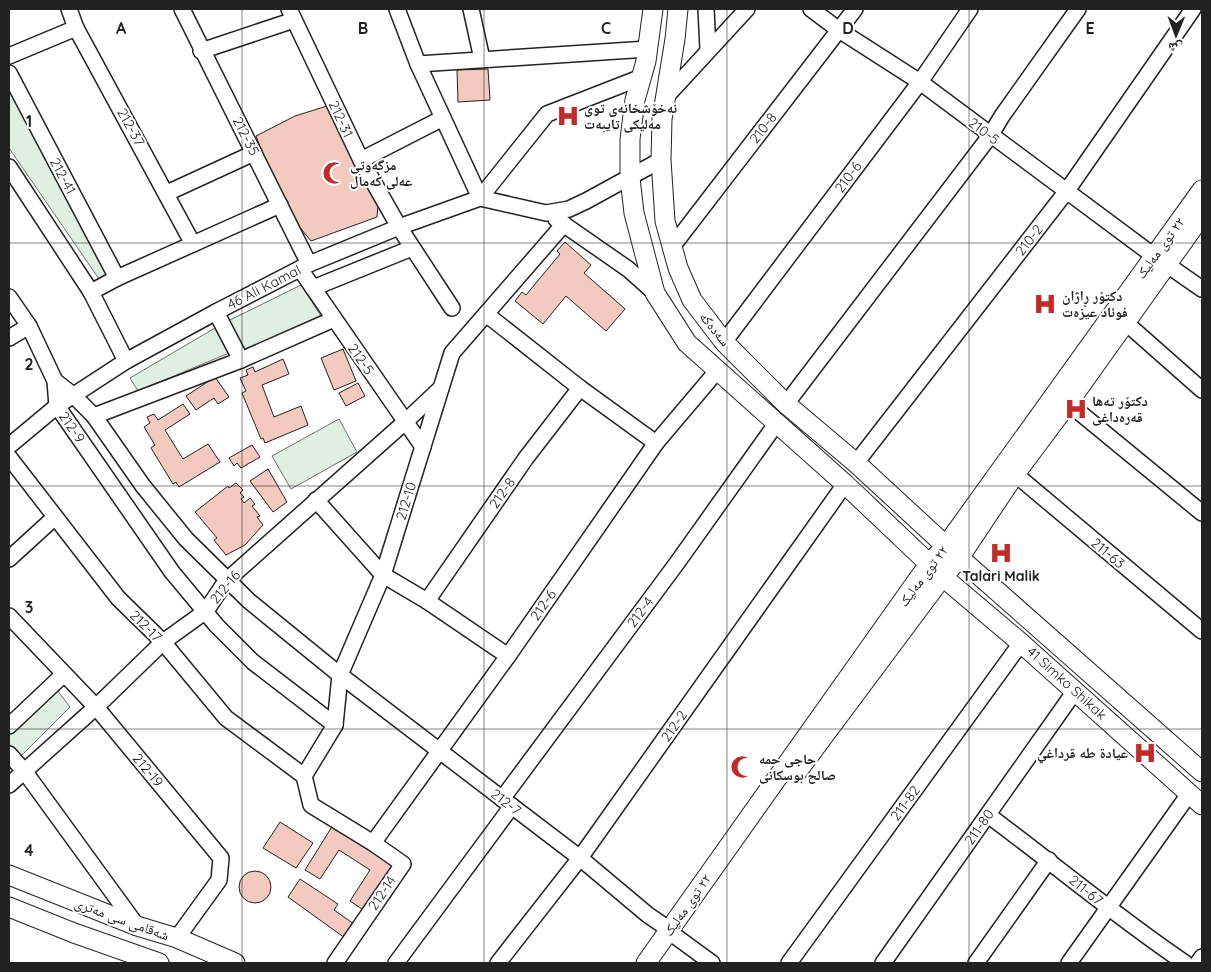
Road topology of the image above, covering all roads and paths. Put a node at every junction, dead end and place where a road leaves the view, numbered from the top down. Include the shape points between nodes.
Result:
1 (69, 9) edge
2 (182, 9) edge
3 (397, 9) edge
4 (471, 9) edge
5 (653, 9) edge
6 (678, 9) edge
7 (706, 9) edge
8 (746, 9) edge
9 (811, 9) edge
10 (855, 9) edge
11 (970, 9) edge
12 (1078, 9) edge
13 (1193, 9) edge
14 (292, 14) edge
15 (76, 28) junction
16 (839, 30) junction
17 (648, 48) junction
18 (708, 49) junction
19 (201, 50) junction
20 (9, 56) edge
21 (482, 60) junction
22 (418, 64) junction
23 (9, 74) edge
24 (642, 77) junction
25 (920, 82) junction
26 (665, 98) junction
27 (443, 118) junction
28 (990, 136) junction
29 (254, 152) junction
30 (361, 160) junction
31 (661, 160) junction
32 (9, 167) edge
33 (630, 178) junction
34 (1202, 190) edge
35 (1066, 192) junction
36 (167, 193) junction
37 (480, 198) junction
38 (280, 205) junction
39 (546, 213) junction
40 (1202, 215) edge
41 (564, 224) junction
42 (399, 226) junction
43 (194, 244) junction
44 (672, 247) junction
45 (412, 248) junction
46 (1160, 260) junction
47 (305, 267) junction
48 (117, 278) junction
49 (313, 288) junction
50 (1202, 289) edge
51 (91, 292) junction
52 (655, 293) junction
53 (9, 297) edge
54 (452, 308) dead end
55 (216, 312) junction
56 (486, 314) junction
57 (334, 319) junction
58 (1125, 322) junction
59 (29, 326) junction
60 (9, 338) edge
61 (724, 342) junction
62 (241, 360) junction
63 (126, 361) junction
64 (717, 371) junction
65 (55, 381) junction
66 (442, 387) junction
67 (580, 388) junction
68 (1202, 390) edge
69 (73, 395) junction
70 (1068, 403) junction
71 (786, 404) junction
72 (57, 406) junction
73 (94, 416) junction
74 (405, 422) junction
75 (776, 424) junction
76 (656, 442) junction
77 (9, 446) edge
78 (423, 447) junction
79 (9, 456) edge
80 (856, 463) junction
81 (1015, 474) junction
82 (844, 484) junction
83 (316, 500) junction
84 (1202, 513) edge
85 (55, 517) junction
86 (952, 552) junction
87 (9, 559) edge
88 (936, 570) junction
89 (383, 575) junction
90 (226, 581) junction
91 (427, 601) junction
92 (206, 611) junction
93 (9, 616) edge
94 (1202, 631) edge
95 (162, 642) junction
96 (1021, 642) junction
97 (508, 656) junction
98 (64, 674) junction
99 (340, 675) junction
100 (1075, 690) junction
101 (96, 707) junction
102 (335, 725) junction
103 (9, 726) edge
104 (440, 751) junction
105 (9, 754) edge
106 (25, 772) junction
107 (1202, 772) edge
108 (304, 776) junction
109 (9, 785) edge
110 (1196, 799) edge
111 (507, 803) junction
112 (988, 815) junction
113 (373, 842) junction
114 (580, 858) junction
115 (1049, 860) junction
116 (9, 875) edge
117 (9, 907) edge
118 (1109, 908) junction
119 (137, 926) junction
120 (672, 933) junction
121 (187, 949) edge
122 (1202, 957) edge
123 (128, 959) edge
124 (1174, 960) edge
125 (159, 963) edge
126 (230, 963) edge
127 (335, 963) edge
128 (396, 963) edge
129 (498, 963) edge
130 (646, 963) edge
131 (656, 963) edge
132 (712, 963) edge
133 (789, 963) edge
134 (883, 963) edge
135 (976, 963) edge
136 (1069, 963) edge
137 (1198, 963) edge

1 - 15 street, 212-37
2 - 19 street, 212-35
3 - 22 street
4 - 21 street
5 - 17 main road
6 - 26 main road, سەدەکە
7 - 18 street
8 - 18 street
9 - 16 street, 210-5
10 - 16 street, 210-8
11 - 25 street, 210-6
12 - 28 street
13 - 35 street, 210-2
14 - 19 street
14 - 30 street, 212-31
15 - 20 street
15 - 36 street, 212-37
16 - 25 street, 210-5
16 - 44 street, 210-8
17 - 21 street
17 - 24 main road
18 - 26 street
19 - 29 street, 212-35
21 - 22 street
22 - 27 street
23 - 48 street, 212-41
24 - 33 main road via 635,100 630,139
24 - 37 street via 547,114
25 - 28 street, 210-5
25 - 61 street, 210-6
26 - 31 main road, سەدەکە
27 - 30 street
27 - 37 street
28 - 35 street, 210-5
28 - 71 street
29 - 36 street
29 - 38 street, 212-35
30 - 42 street, 212-31
31 - 33 street
31 - 44 main road, سەدەکە via 665,221
32 - 51 street
33 - 39 street via 569,209
33 - 52 main road, 41 Simko Shikak via 634,213
34 - 46 main road, ٢٢ توی مەلیک
35 - 46 street, 210-5
35 - 80 street, 210-2
36 - 43 street, 212-37
37 - 39 street
37 - 42 street, 46 Ali Kamal
38 - 43 street
38 - 47 street, 212-35
39 - 41 street
40 - 46 main road, ٢٢ توی مەلیک
41 - 52 street
41 - 56 street, 212-10
42 - 45 street, 212-31
42 - 47 street, 46 Ali Kamal
43 - 48 street
44 - 61 main road, سەدەکە via 692,300
45 - 49 street
45 - 54 street, 212-31
46 - 50 street, 210-5
46 - 58 main road, ٢٢ توی مەلیک
46 - 86 main road, ٢٢ توی مەلیک
47 - 49 street, 212-5
47 - 55 street, 46 Ali Kamal
48 - 51 street
49 - 57 street, 212-5
51 - 63 street
52 - 64 main road, 41 Simko Shikak via 687,343
53 - 59 street
55 - 62 street
55 - 63 street, 46 Ali Kamal
56 - 66 street, 212-10 via 452,353
56 - 67 street
57 - 62 street
57 - 74 street, 212-5
58 - 68 street
58 - 70 main road, ٢٢ توی مەلیک
59 - 60 street
59 - 65 street
61 - 71 main road, سەدەکە
62 - 73 street
63 - 69 street, 46 Ali Kamal
64 - 75 main road, 41 Simko Shikak
64 - 76 street, 212-6
65 - 69 street, 212-9
65 - 72 street, 212-9
66 - 74 street, 212-16
66 - 78 street, 212-10
67 - 76 street
67 - 91 street, 212-8 via 526,458
69 - 72 street, 46 Ali Kamal
69 - 73 street, 212-9
70 - 81 main road, ٢٢ توی مەلیک
70 - 84 street
71 - 80 main road, سەدەکە
72 - 77 street, 46 Ali Kamal
72 - 92 street, 212-9 via 172,572
73 - 90 street, 212-9 via 143,486
74 - 78 street, 212-5
74 - 83 street, 212-16
75 - 82 main road, 41 Simko Shikak
75 - 111 street, 212-4
76 - 97 street, 212-6
78 - 89 street, 212-10
79 - 85 street, 212-17
80 - 86 main road, سەدەکە
81 - 86 main road, ٢٢ توی مەلیک
81 - 94 street, 211-63
82 - 88 main road, 41 Simko Shikak
82 - 114 street, 212-2
83 - 89 street
83 - 90 street, 212-16
85 - 87 street
85 - 95 street, 212-17 via 118,598
86 - 88 main road, ٢٢ توی مەلیک
86 - 107 main road, 41 Simko Shikak
88 - 96 main road, 41 Simko Shikak
88 - 120 main road, ٢٢ توی مەلیک
89 - 91 street
89 - 99 street, 212-10
90 - 92 street, 212-16
90 - 99 street, 212-9
91 - 97 street
92 - 95 street, 212-16
92 - 102 street, 212-9 via 216,626 253,662
93 - 98 street, 212-19
95 - 101 street, 212-16
95 - 108 street, 212-17 via 226,718
96 - 100 main road, 41 Simko Shikak
96 - 133 street, 211-82
97 - 104 street, 212-6
98 - 101 street, 212-19
98 - 103 street
99 - 102 street, 212-10
99 - 104 street, 212-7
100 - 110 main road, 41 Simko Shikak
100 - 112 street, 211-80
101 - 106 street, 212-16
101 - 121 street, 212-19 via 221,858 219,880
102 - 108 street, 212-10
104 - 111 street, 212-7
104 - 113 street, 212-6
105 - 106 street
106 - 109 street, 212-16
106 - 119 street
108 - 113 street, 212-14 via 311,805
110 - 118 street
111 - 114 street, 212-7
111 - 128 street, 212-4
112 - 115 street, 211-67
112 - 134 street, 211-80
113 - 127 street, 212-14 via 403,864
114 - 120 street, 212-7
114 - 129 street, 212-2
115 - 118 street, 211-67
115 - 135 street
116 - 119 main road, شەقامی سی مەتری
117 - 123 main road, شەقامی سی مەتری
118 - 124 street, 211-67
118 - 136 street
119 - 121 main road, شەقامی سی مەتری
120 - 130 main road, ٢٢ توی مەلیک
120 - 131 main road, ٢٢ توی مەلیک
120 - 132 street, 212-7
121 - 126 main road, شەقامی سی مەتری
122 - 137 street
123 - 125 main road, شەقامی سی مەتری

